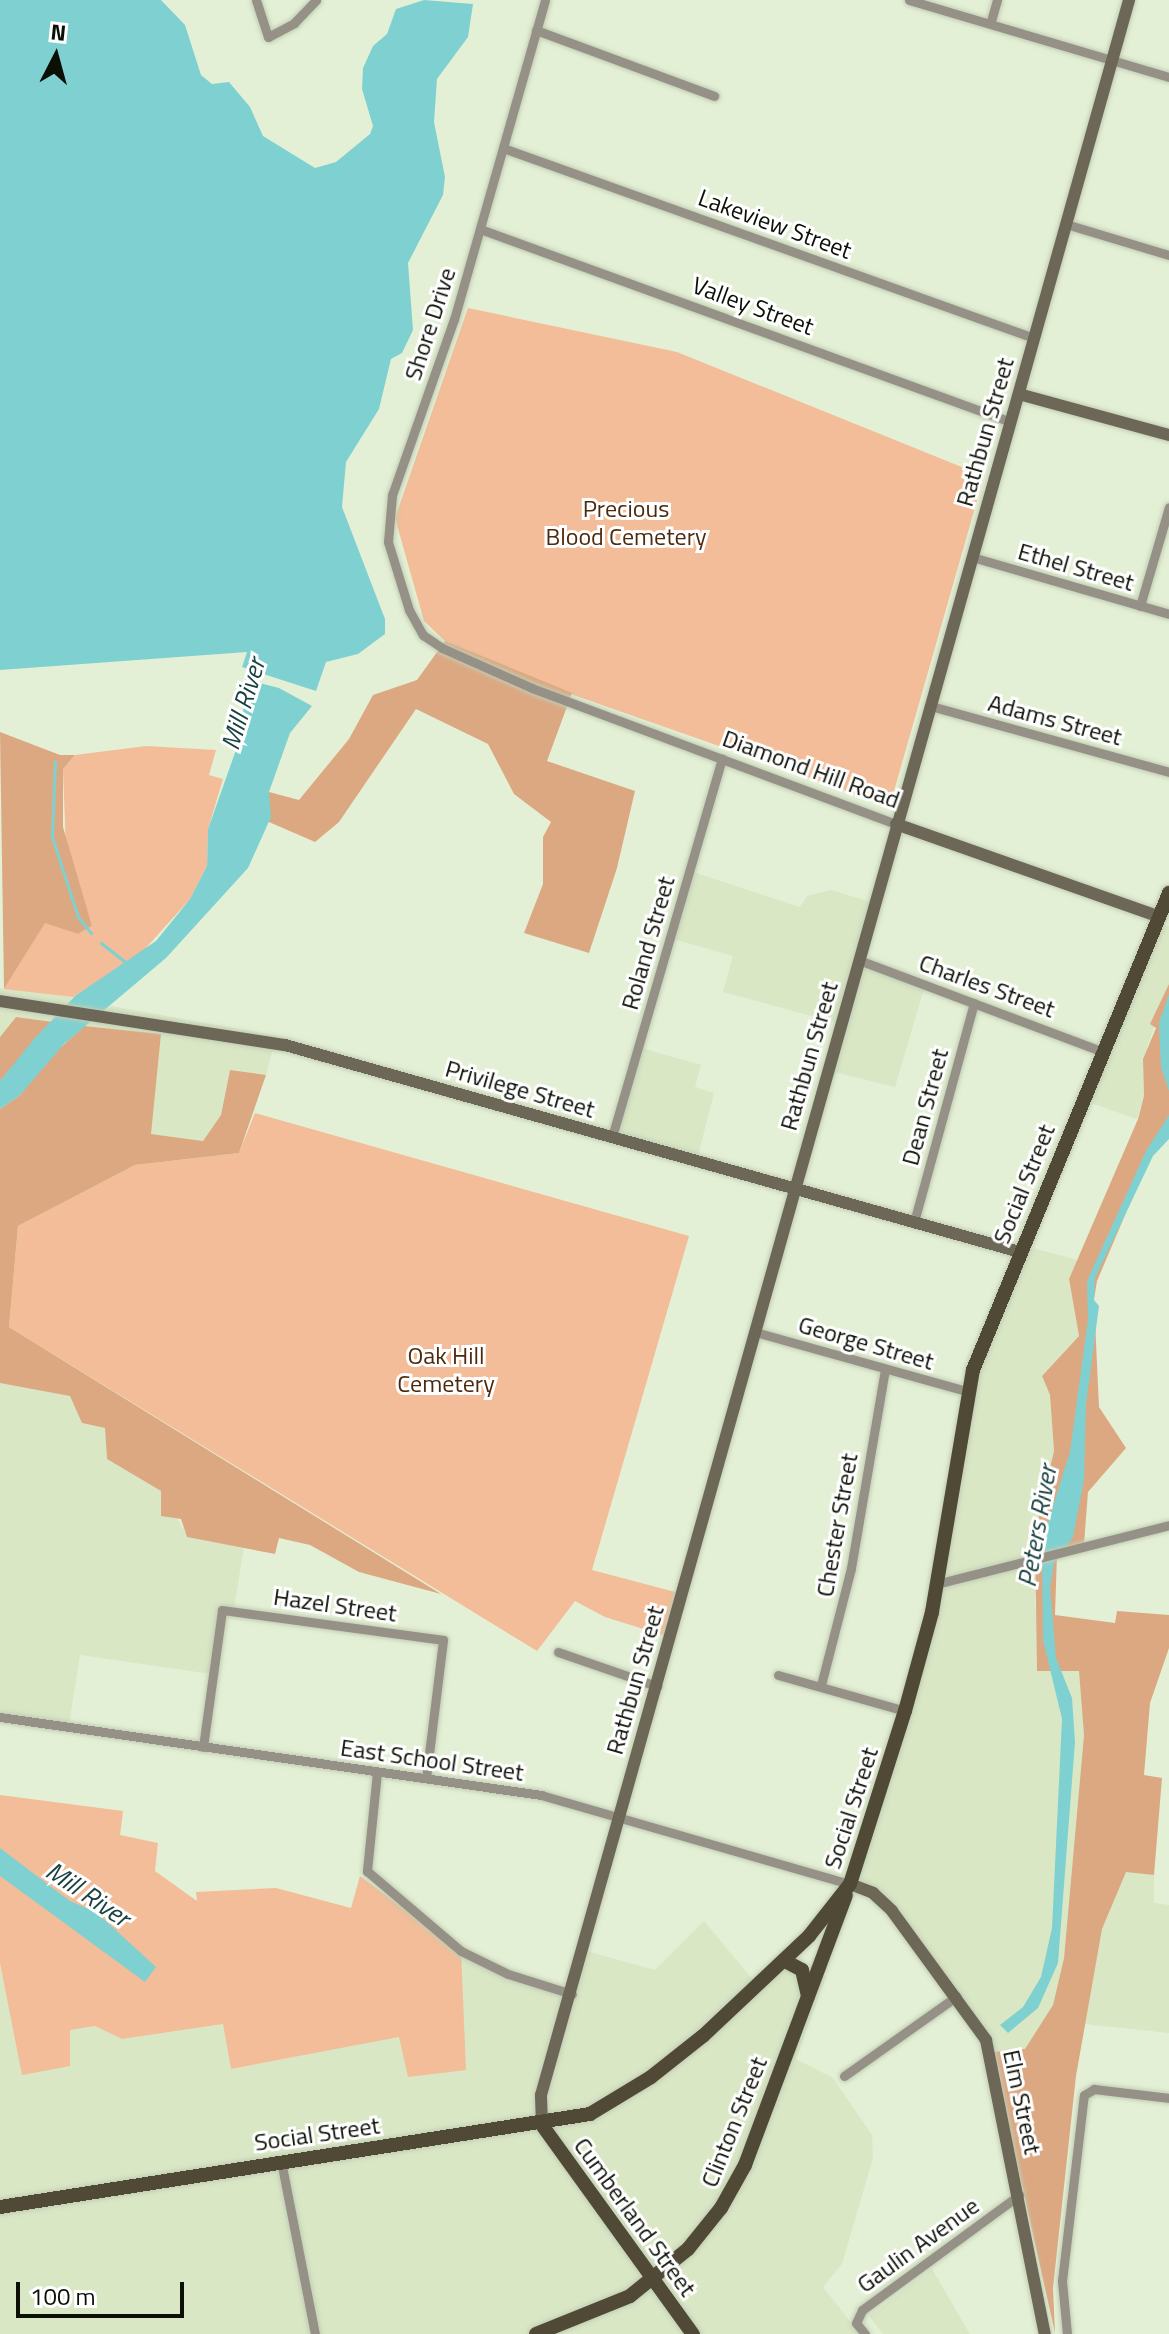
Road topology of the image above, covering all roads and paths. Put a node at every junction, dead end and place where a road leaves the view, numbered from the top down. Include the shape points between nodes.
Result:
1 (256, 0) edge
2 (316, 0) edge
3 (545, 0) edge
4 (909, 0) edge
5 (997, 0) edge
6 (1129, 0) edge
7 (991, 21) junction
8 (536, 30) junction
9 (1112, 59) junction
10 (1169, 77) edge
11 (714, 96) dead end
12 (503, 148) junction
13 (1066, 224) junction
14 (480, 229) junction
15 (1169, 255) edge
16 (1034, 338) junction
17 (1019, 394) junction
18 (1011, 422) junction
19 (1169, 435) edge
20 (1169, 507) edge
21 (972, 557) junction
22 (1140, 606) junction
23 (1169, 614) edge
24 (442, 648) joint
25 (931, 706) junction
26 (722, 759) junction
27 (1169, 772) edge
28 (896, 824) junction
29 (1169, 893) edge
30 (1164, 918) edge
31 (859, 960) junction
32 (0, 1001) edge
33 (974, 1003) junction
34 (1101, 1051) junction
35 (612, 1137) junction
36 (795, 1188) junction
37 (914, 1222) junction
38 (1020, 1252) junction
39 (755, 1332) junction
40 (885, 1370) junction
41 (967, 1391) junction
42 (1169, 1525) edge
43 (936, 1584) junction
44 (558, 1652) dead end
45 (778, 1675) dead end
46 (821, 1685) junction
47 (657, 1686) junction
48 (905, 1711) junction
49 (0, 1717) edge
50 (203, 1747) junction
51 (377, 1772) junction
52 (426, 1778) junction
53 (619, 1819) junction
54 (850, 1884) junction
55 (785, 1961) junction
56 (572, 1994) junction
57 (808, 1996) junction
58 (957, 1996) junction
59 (844, 2076) dead end
60 (1169, 2098) edge
61 (542, 2125) junction
62 (281, 2161) junction
63 (1020, 2194) junction
64 (0, 2207) edge
65 (653, 2279) junction
66 (315, 2334) edge
67 (536, 2334) edge
68 (693, 2334) edge
69 (865, 2334) edge
70 (1045, 2334) edge
71 (1067, 2334) edge

1 - 2 street via 268,37 294,23
3 - 8 street, Shore Drive
4 - 7 street
5 - 7 street
6 - 9 main road, Rathbun Street
7 - 9 street
8 - 11 street
8 - 12 street, Shore Drive
9 - 10 street
9 - 13 main road, Rathbun Street
12 - 14 street, Shore Drive
12 - 16 street, Lakeview Street
13 - 15 street
13 - 16 main road, Rathbun Street
14 - 18 street, Valley Street
14 - 24 street, Shore Drive via 387,524 409,610 423,635
16 - 17 main road, Rathbun Street
17 - 18 main road, Rathbun Street
17 - 19 main road
18 - 21 main road, Rathbun Street
20 - 22 street
21 - 22 street, Ethel Street
21 - 25 main road, Rathbun Street
22 - 23 street, Ethel Street
24 - 26 street, Diamond Hill Road via 600,716
25 - 27 street, Adams Street
25 - 28 main road, Rathbun Street
26 - 28 street, Diamond Hill Road
26 - 35 street, Roland Street
28 - 30 main road, Diamond Hill Road
28 - 31 main road, Rathbun Street
29 - 30 main road, Social Street
30 - 34 main road, Social Street
31 - 33 street, Charles Street
31 - 36 main road, Rathbun Street
32 - 35 main road, Privilege Street via 285,1045
33 - 34 street, Charles Street
33 - 37 street, Dean Street
34 - 38 main road, Social Street
35 - 36 main road, Privilege Street
36 - 37 main road, Privilege Street
36 - 39 main road, Rathbun Street
37 - 38 main road, Privilege Street
38 - 41 main road, Social Street
39 - 40 street, George Street
39 - 47 main road, Rathbun Street
40 - 41 street, George Street
40 - 46 street, Chester Street via 851,1568
41 - 43 main road, Social Street
42 - 43 street
43 - 48 main road, Social Street
44 - 47 street
45 - 46 street
46 - 48 street
47 - 53 main road, Rathbun Street
48 - 54 main road, Social Street
49 - 50 street, East School Street
50 - 51 street, East School Street
50 - 52 street, Hazel Street via 222,1610 443,1640
51 - 52 street, East School Street
51 - 56 street via 367,1871 461,1951 508,1974
52 - 53 street, East School Street via 541,1795
53 - 54 street, East School Street
53 - 56 main road, Rathbun Street
54 - 55 main road, Social Street
54 - 57 main road, Clinton Street
54 - 58 main road, Elm Street via 873,1893 892,1911
55 - 57 main road via 802,1970
55 - 61 main road, Social Street via 740,2005 635,2088 590,2114
56 - 61 main road, Rathbun Street via 541,2095
57 - 65 main road, Clinton Street via 729,2196 688,2249
58 - 59 street
58 - 63 main road, Elm Street via 992,2057
60 - 71 street via 1094,2089 1084,2095 1062,2281
61 - 62 main road, Social Street
61 - 65 main road, Cumberland Street
62 - 64 main road, Social Street
62 - 66 street
63 - 69 street, Gaulin Avenue via 862,2310 856,2323
63 - 70 main road, Elm Street
65 - 67 main road, Clinton Street via 603,2310
65 - 68 main road, Cumberland Street

